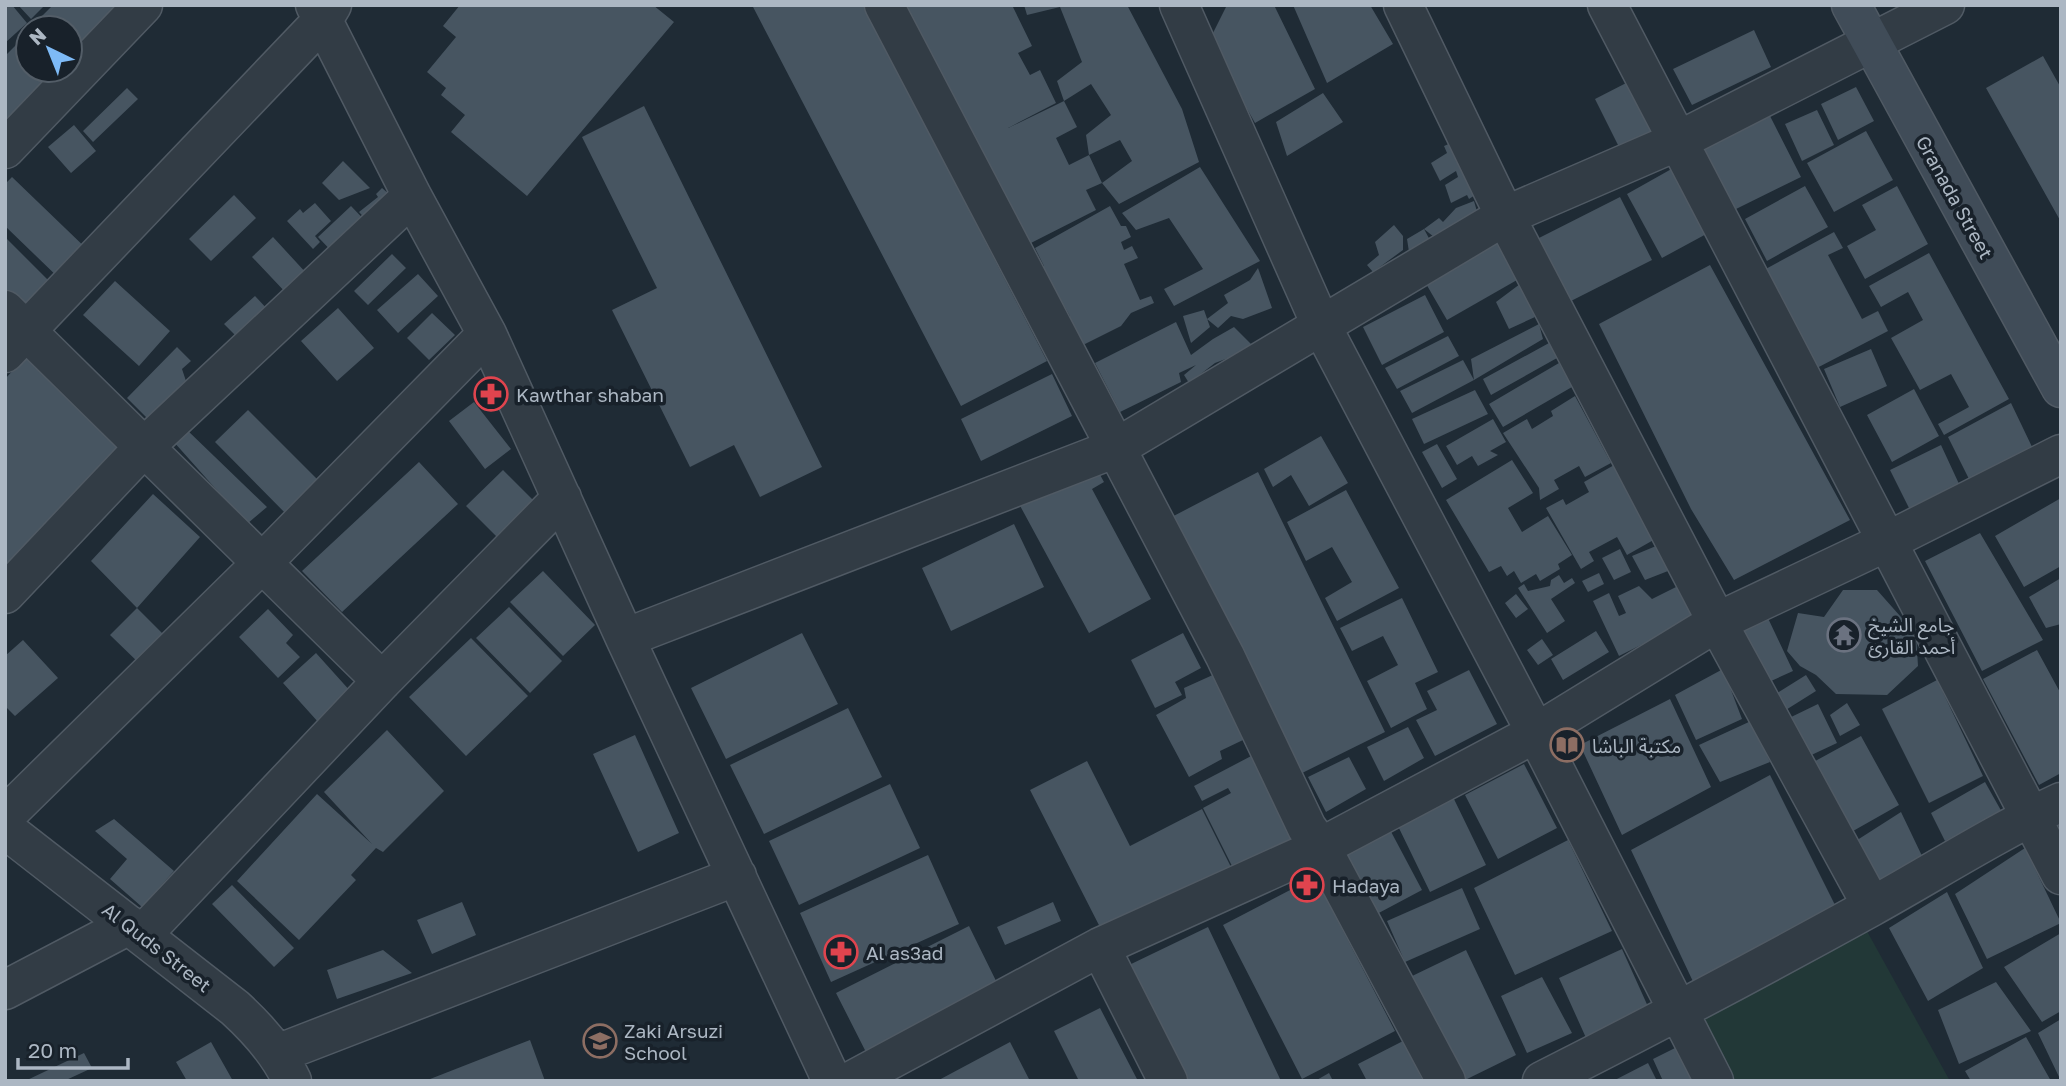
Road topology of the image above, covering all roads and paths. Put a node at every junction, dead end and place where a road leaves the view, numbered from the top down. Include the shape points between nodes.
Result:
1 (143, 5) edge
2 (884, 5) edge
3 (1179, 5) edge
4 (1403, 5) edge
5 (1607, 5) edge
6 (1851, 5) edge
7 (1945, 5) edge
8 (323, 10) edge
9 (1870, 42) junction
10 (1678, 141) junction
11 (5, 149) edge
12 (412, 196) junction
13 (1505, 216) junction
14 (1322, 327) junction
15 (12, 331) edge
16 (487, 334) junction
17 (2061, 388) edge
18 (144, 447) junction
19 (1116, 448) junction
20 (2061, 454) edge
21 (562, 498) junction
22 (1888, 541) junction
23 (262, 563) junction
24 (5, 594) edge
25 (1717, 621) junction
26 (625, 638) junction
27 (382, 681) junction
28 (1536, 733) junction
29 (2045, 809) edge
30 (5, 816) edge
31 (5, 829) edge
32 (1321, 846) junction
33 (737, 876) junction
34 (2061, 876) edge
35 (1872, 906) junction
36 (136, 930) junction
37 (1100, 947) junction
38 (5, 990) edge
39 (1679, 1011) junction
40 (284, 1068) edge
41 (832, 1081) edge
42 (851, 1081) edge
43 (1168, 1081) edge
44 (1446, 1081) edge
45 (1542, 1081) edge
46 (1714, 1081) edge

1 - 11 street
2 - 19 street
3 - 14 street
4 - 13 street
5 - 10 street
6 - 9 main road, Granada Street
7 - 9 street
8 - 12 street
8 - 15 street
9 - 10 street
9 - 17 main road, Granada Street
10 - 13 street
10 - 22 street
12 - 16 street
12 - 18 street
13 - 14 street
13 - 25 street
14 - 19 street
14 - 28 street
15 - 18 street
16 - 21 street
16 - 23 street
18 - 23 street
18 - 24 street
19 - 26 street
19 - 32 street via 1225,656 1307,828
20 - 22 street
21 - 26 street
21 - 27 street
22 - 25 street
22 - 29 street
23 - 27 street
23 - 30 street
25 - 28 street
25 - 35 street
26 - 33 street
27 - 36 street
28 - 32 street
28 - 39 street
29 - 34 street
29 - 35 street
31 - 36 street, Al Quds Street
32 - 37 street
32 - 44 street
33 - 40 street
33 - 41 street
35 - 39 street
36 - 38 street
36 - 40 street, Al Quds Street via 258,1029
37 - 42 street
37 - 43 street
39 - 45 street
39 - 46 street

